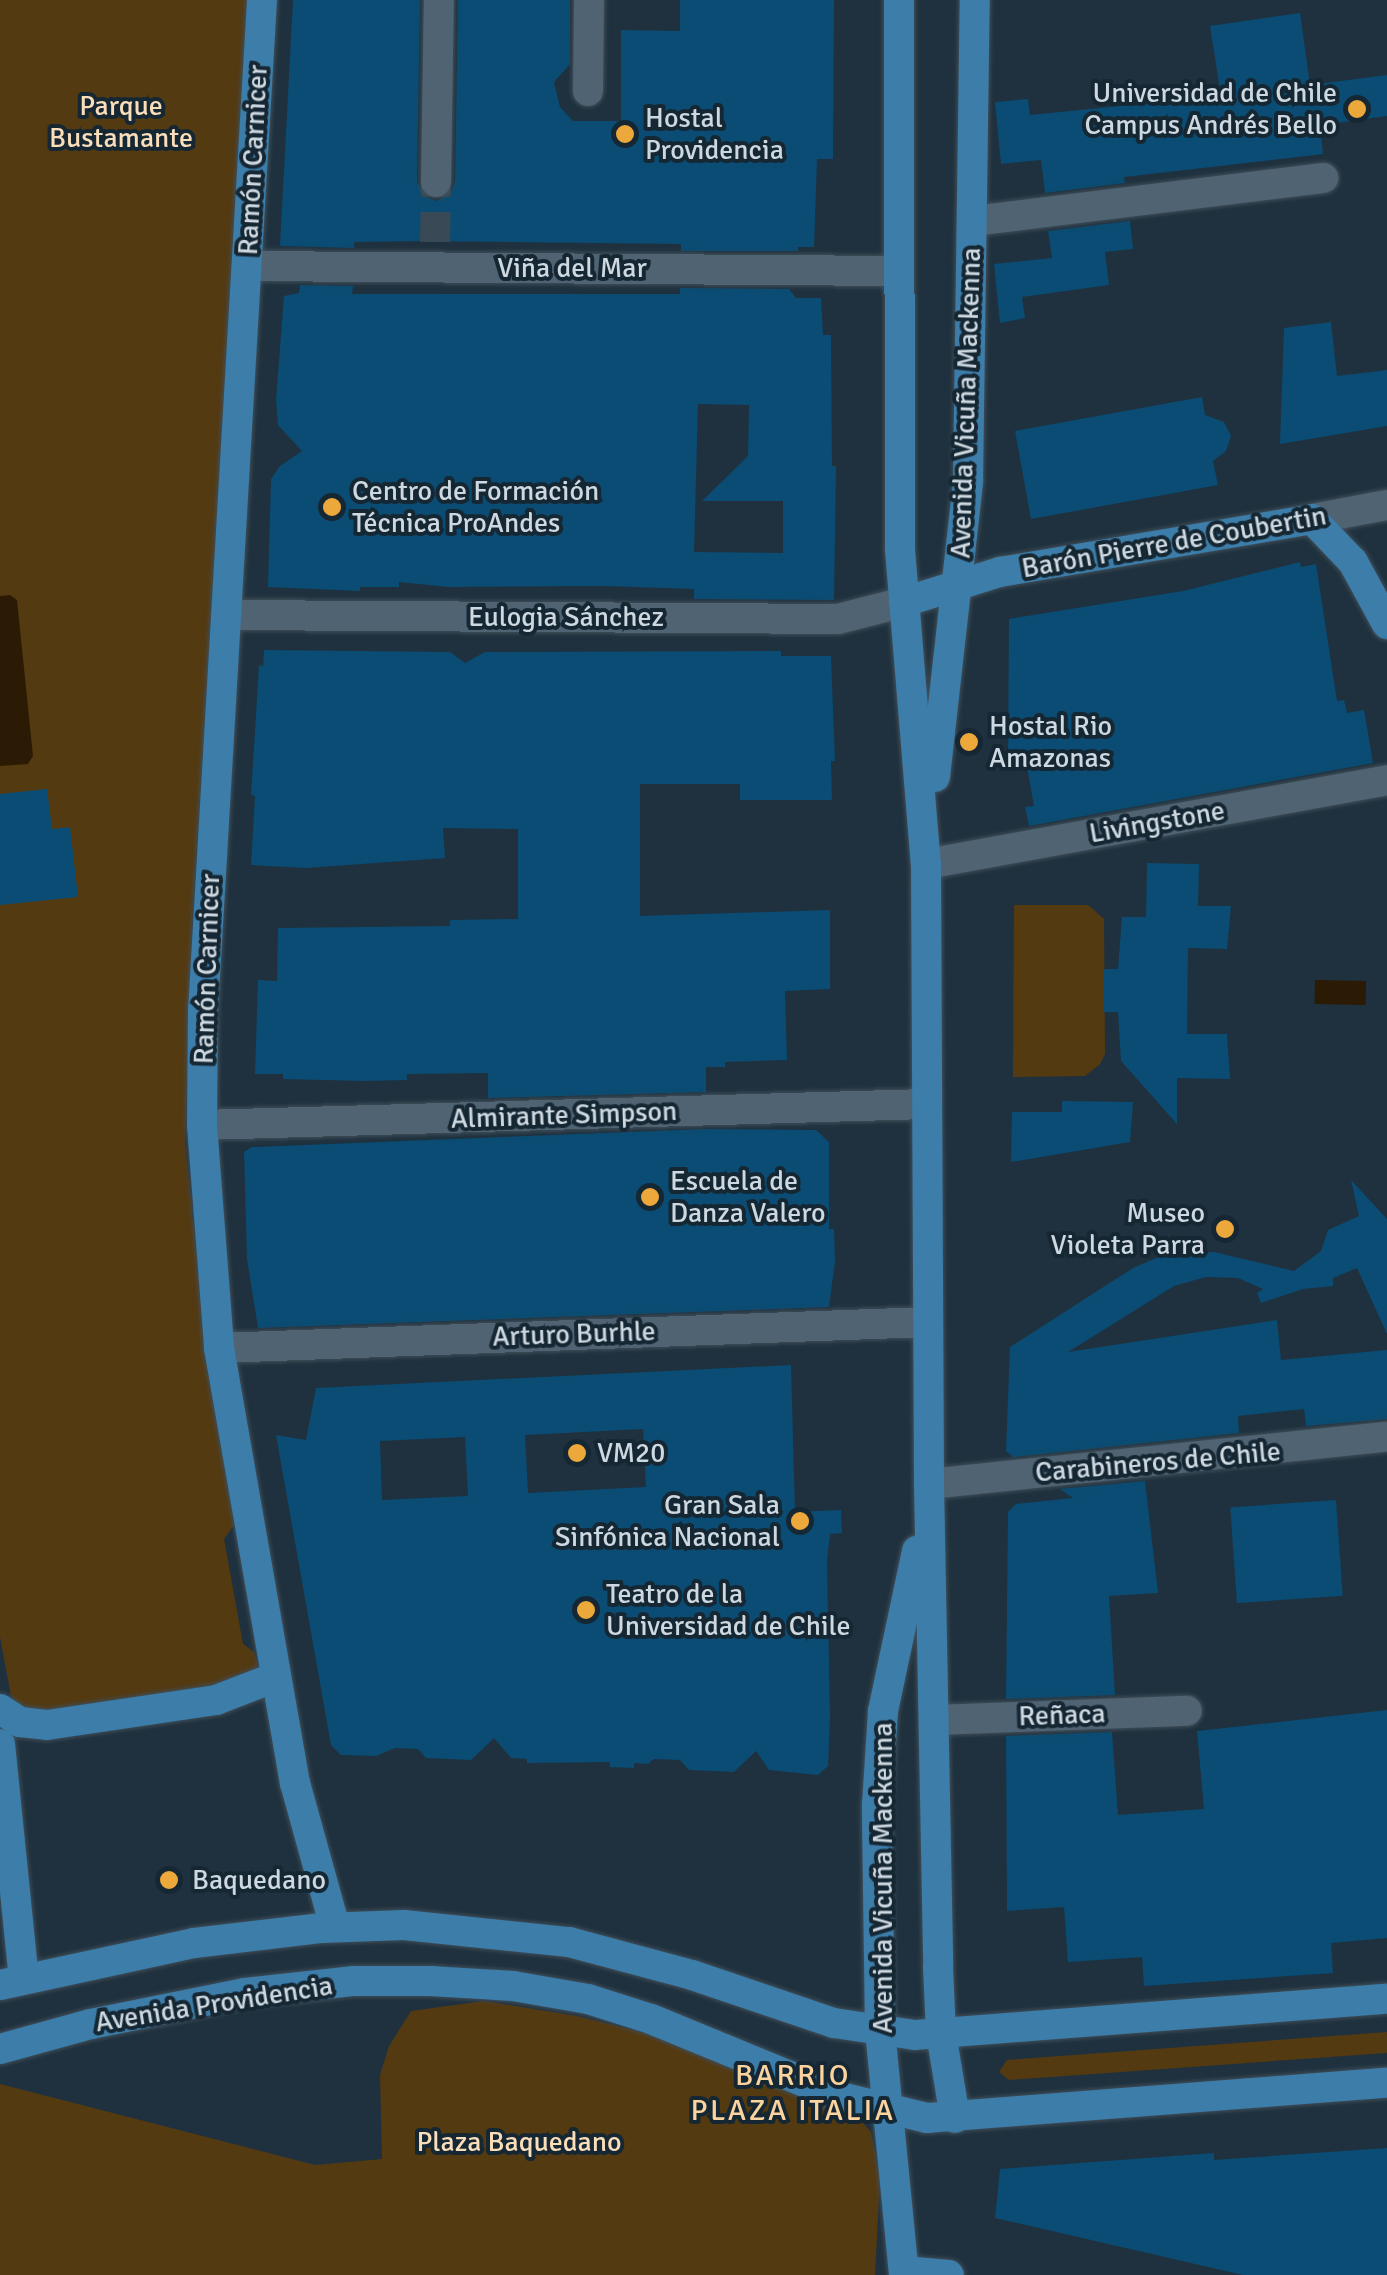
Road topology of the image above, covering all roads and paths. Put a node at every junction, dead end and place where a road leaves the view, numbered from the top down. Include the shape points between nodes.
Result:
1 (262, 0) edge
2 (439, 0) edge
3 (588, 0) edge
4 (899, 0) edge
5 (975, 0) edge
6 (588, 91) dead end
7 (1323, 178) dead end
8 (436, 182) tunnel mouth
9 (973, 221) junction
10 (246, 266) junction
11 (898, 271) junction
12 (1387, 505) edge
13 (1312, 518) junction
14 (959, 582) junction
15 (904, 602) junction
16 (226, 615) junction
17 (1387, 624) edge
18 (1387, 780) edge
19 (926, 864) junction
20 (927, 1104) junction
21 (202, 1125) junction
22 (928, 1322) junction
23 (219, 1348) junction
24 (1387, 1438) edge
25 (928, 1484) junction
26 (276, 1676) junction
27 (0, 1709) edge
28 (1187, 1710) dead end
29 (936, 1720) junction
30 (0, 1744) edge
31 (335, 1927) junction
32 (12, 1982) edge
33 (1387, 1999) edge
34 (880, 2032) junction
35 (942, 2033) junction
36 (0, 2049) edge
37 (1387, 2083) edge
38 (889, 2111) junction
39 (955, 2118) junction
40 (904, 2273) edge
41 (948, 2275) edge

1 - 10 main road, Ramón Carnicer
2 - 8 street
3 - 6 street
4 - 11 main road, Avenida Vicuña Mackenna
5 - 9 main road, Avenida Vicuña Mackenna
7 - 9 street
9 - 14 main road, Avenida Vicuña Mackenna via 968,482
10 - 11 street, Viña del Mar via 434,255
10 - 16 main road, Ramón Carnicer
11 - 15 main road, Avenida Vicuña Mackenna
12 - 13 street, Barón Pierre de Coubertin
13 - 14 main road, Barón Pierre de Coubertin
13 - 17 main road via 1353,562
14 - 15 main road, Barón Pierre de Coubertin
14 - 19 main road, Avenida Vicuña Mackenna
15 - 16 street, Eulogia Sánchez via 838,619
15 - 19 main road, Avenida Vicuña Mackenna
16 - 21 main road, Ramón Carnicer
18 - 19 street, Livingstone
19 - 20 main road, Avenida Vicuña Mackenna
20 - 21 street, Almirante Simpson
20 - 22 main road, Avenida Vicuña Mackenna
21 - 23 main road, Ramón Carnicer
22 - 23 street, Arturo Burhle
22 - 25 main road, Avenida Vicuña Mackenna
23 - 26 main road, Ramón Carnicer
24 - 25 street, Carabineros de Chile
25 - 29 main road, Avenida Vicuña Mackenna
25 - 34 main road, Avenida Vicuña Mackenna via 881,1733
26 - 27 main road via 216,1700 47,1725 20,1722
26 - 31 main road, Ramón Carnicer via 295,1783
28 - 29 street, Reñaca
29 - 35 main road, Avenida Vicuña Mackenna
30 - 32 main road
31 - 32 main road, Avenida Providencia via 156,1950
31 - 34 main road, Avenida Providencia via 479,1929 569,1942 834,2024
33 - 35 main road, Avenida Providencia
34 - 35 main road, Avenida Providencia
34 - 38 main road, Avenida Vicuña Mackenna
35 - 39 main road, Avenida Vicuña Mackenna
36 - 38 main road, Avenida Providencia via 164,2008 296,1987 415,1980 513,1986 651,2018
37 - 39 main road, Avenida Providencia
38 - 39 main road, Avenida Providencia
38 - 40 main road, Avenida Vicuña Mackenna
40 - 41 main road

